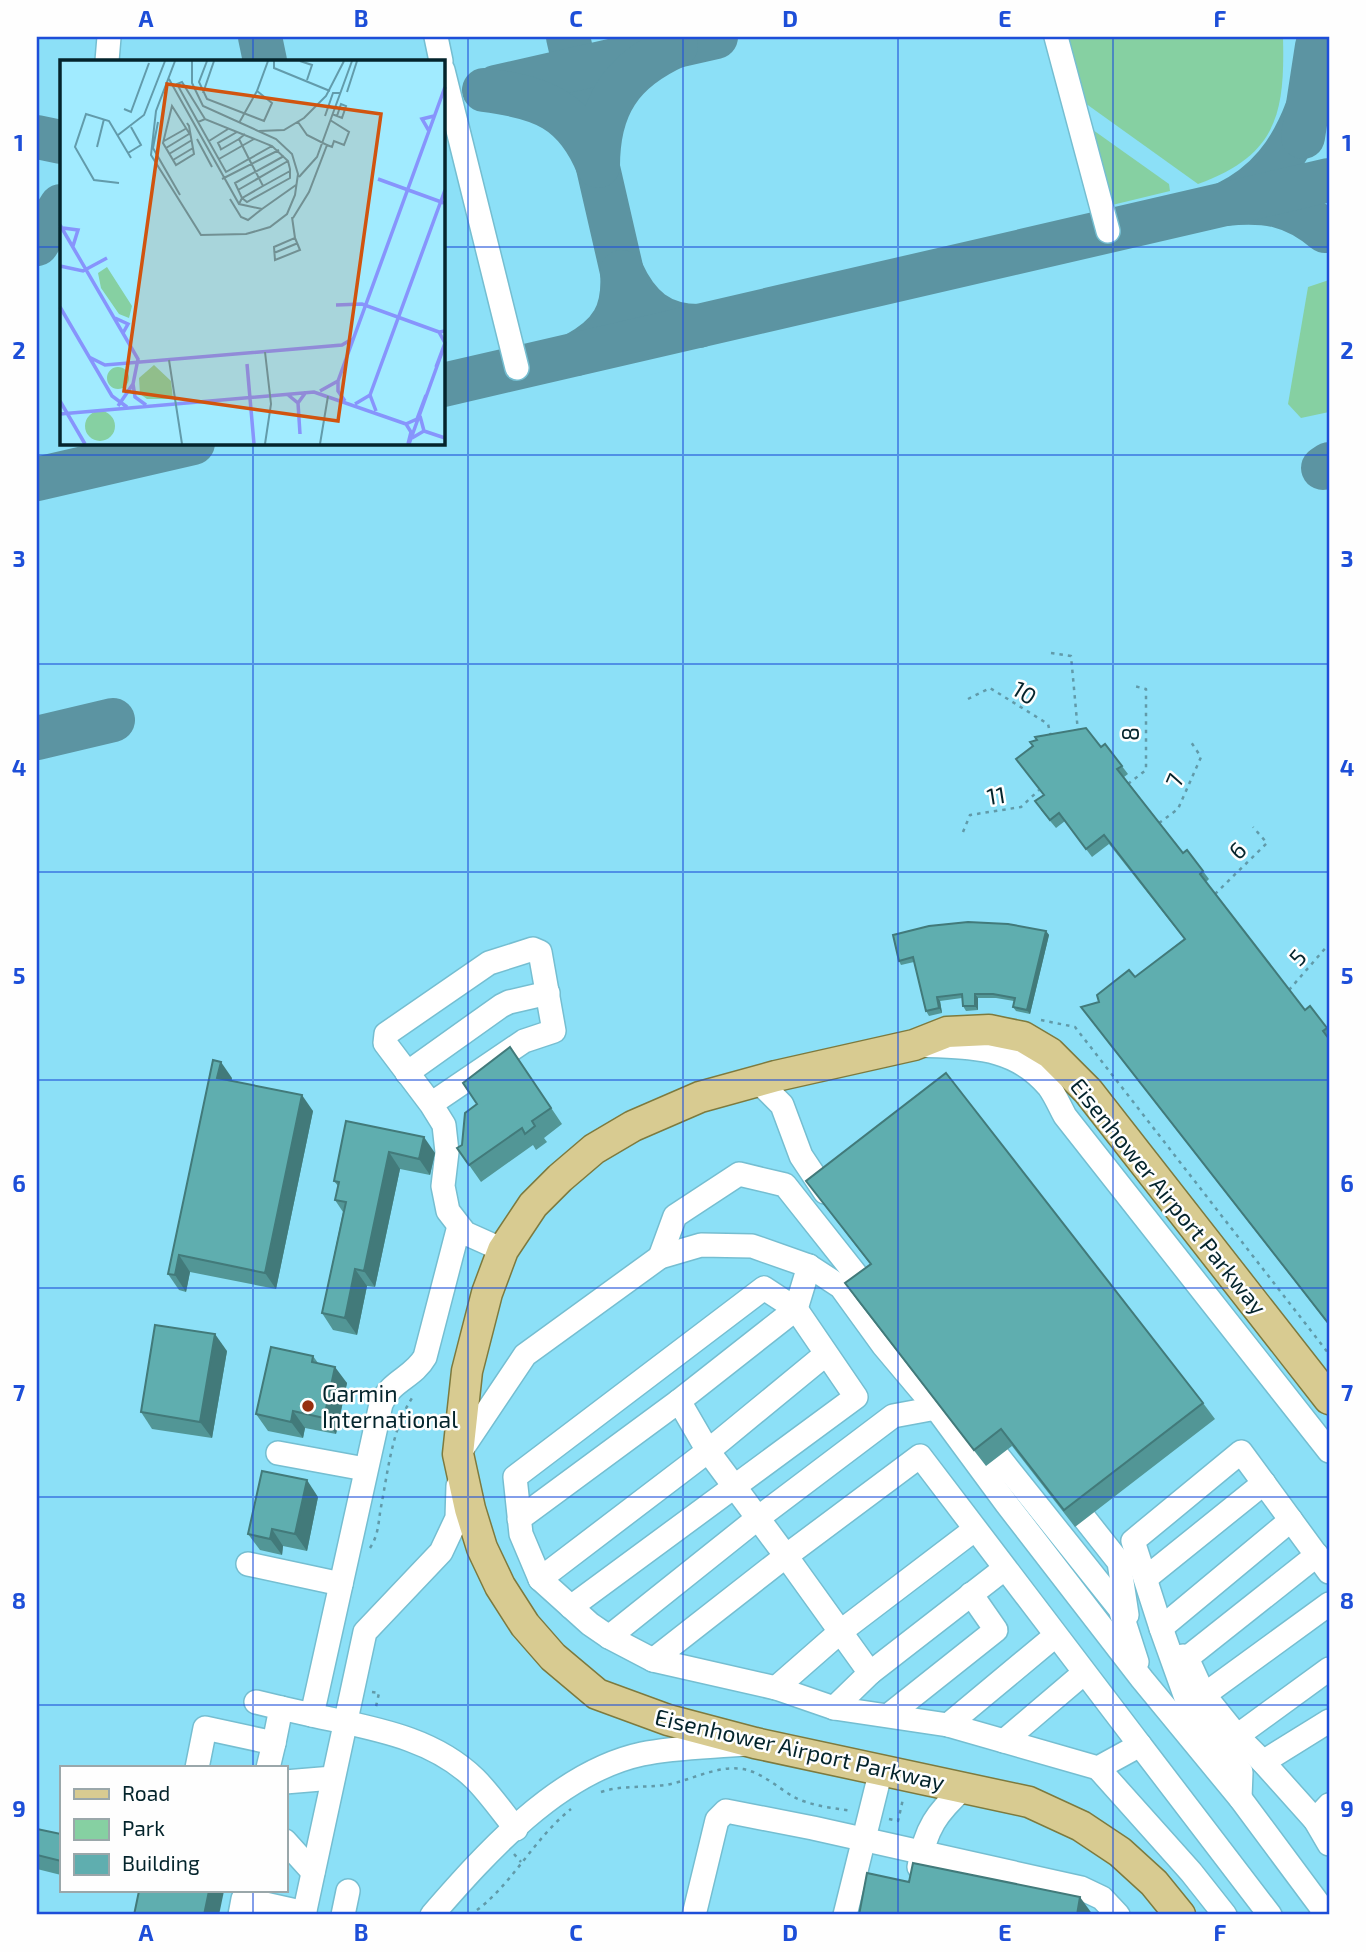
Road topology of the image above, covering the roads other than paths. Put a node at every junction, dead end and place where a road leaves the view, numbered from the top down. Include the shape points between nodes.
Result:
1 (109, 37) edge
2 (436, 37) edge
3 (1056, 37) edge
4 (107, 60) edge
5 (441, 60) edge
6 (444, 74) edge
7 (1108, 231) dead end
8 (517, 368) dead end
9 (548, 993) junction
10 (914, 1045) junction
11 (407, 1073) junction
12 (758, 1081) junction
13 (431, 1104) junction
14 (825, 1192) edge
15 (459, 1226) junction
16 (503, 1250) junction
17 (660, 1257) junction
18 (808, 1266) junction
19 (869, 1291) edge
20 (796, 1309) junction
21 (826, 1354) junction
22 (1329, 1399) edge
23 (679, 1401) junction
24 (936, 1408) junction
25 (835, 1412) junction
26 (859, 1442) junction
27 (708, 1451) junction
28 (1329, 1451) edge
29 (278, 1453) dead end
30 (458, 1454) junction
31 (998, 1457) dead end
32 (365, 1469) junction
33 (1264, 1483) junction
34 (734, 1485) junction
35 (758, 1518) junction
36 (1085, 1519) dead end
37 (519, 1520) junction
38 (1291, 1520) junction
39 (974, 1530) junction
40 (786, 1556) junction
41 (1323, 1563) edge
42 (248, 1564) dead end
43 (1004, 1569) junction
44 (1146, 1578) junction
45 (540, 1579) junction
46 (341, 1584) junction
47 (971, 1594) junction
48 (1329, 1604) edge
49 (571, 1606) junction
50 (1161, 1629) junction
51 (841, 1632) junction
52 (1055, 1636) junction
53 (609, 1637) junction
54 (1132, 1646) junction
55 (1178, 1654) junction
56 (653, 1660) junction
57 (1329, 1669) edge
58 (1084, 1673) junction
59 (870, 1674) junction
60 (1142, 1679) junction
61 (776, 1688) junction
62 (1203, 1695) junction
63 (256, 1702) dead end
64 (281, 1708) junction
65 (834, 1708) junction
66 (312, 1714) junction
67 (889, 1715) junction
68 (1329, 1721) edge
69 (345, 1723) junction
70 (948, 1725) junction
71 (1237, 1736) junction
72 (1003, 1741) junction
73 (755, 1742) junction
74 (274, 1743) junction
75 (1140, 1745) junction
76 (1264, 1762) junction
77 (197, 1766) edge
78 (268, 1766) edge
79 (1098, 1768) junction
80 (894, 1773) junction
81 (333, 1778) junction
82 (287, 1783) edge
83 (965, 1787) junction
84 (1240, 1798) junction
85 (1322, 1813) edge
86 (516, 1829) junction
87 (864, 1840) junction
88 (287, 1843) edge
89 (1329, 1844) edge
90 (922, 1853) junction
91 (313, 1872) junction
92 (348, 1891) dead end
93 (916, 1891) edge
94 (277, 1910) edge
95 (304, 1914) edge
96 (240, 1915) edge
97 (343, 1915) edge
98 (432, 1915) edge
99 (694, 1915) edge
100 (846, 1915) edge
101 (1118, 1915) edge
102 (1180, 1915) edge
103 (1226, 1915) edge
104 (1270, 1915) edge
105 (1327, 1915) edge

1 - 4 street
2 - 5 street
3 - 7 street
6 - 8 street
9 - 11 street via 501,1006
9 - 11 street via 538,950 489,963 386,1034 385,1043
9 - 13 street via 555,1031 524,1041
10 - 12 main road, Eisenhower Airport Parkway
10 - 22 main road, Eisenhower Airport Parkway via 947,1032 989,1030 1023,1037 1050,1053 1088,1091
10 - 28 street via 981,1048 1007,1055 1049,1087 1065,1116
11 - 13 street
12 - 14 street via 782,1105 801,1156
12 - 16 main road, Eisenhower Airport Parkway via 673,1107 594,1149 533,1205
13 - 15 street via 444,1125 443,1186 448,1212
15 - 16 street
15 - 32 street via 425,1357 384,1396
16 - 30 main road, Eisenhower Airport Parkway via 486,1293 467,1371
17 - 18 street via 701,1245 752,1246
17 - 19 street via 676,1216 739,1174 785,1185
17 - 30 street via 525,1355
18 - 20 street
18 - 24 street via 841,1287
20 - 21 street
20 - 23 street
20 - 37 street via 764,1288 514,1477
21 - 25 street via 856,1397
21 - 27 street
23 - 27 street
23 - 37 street
24 - 26 street via 893,1416
24 - 60 street
25 - 26 street
25 - 34 street
26 - 35 street
27 - 34 street
27 - 45 street
29 - 32 street
30 - 69 street via 457,1518 441,1552 365,1632
30 - 73 main road, Eisenhower Airport Parkway via 488,1561 525,1625 553,1657 597,1693 668,1720
31 - 54 street via 1120,1609
32 - 46 street
33 - 38 street
33 - 44 street
33 - 44 street via 1241,1452 1133,1541
34 - 35 street
34 - 49 street
35 - 40 street
35 - 53 street
36 - 54 street via 1119,1562
37 - 45 street
38 - 41 street
38 - 50 street
39 - 40 street via 919,1456
39 - 43 street
39 - 51 street
40 - 51 street
40 - 56 street
41 - 55 street
42 - 46 street
43 - 47 street
43 - 52 street
44 - 50 street
45 - 49 street
46 - 66 street
47 - 59 street
47 - 67 street via 996,1630
48 - 62 street
49 - 53 street
50 - 55 street
51 - 59 street
51 - 61 street
52 - 58 street
52 - 70 street
53 - 56 street
54 - 60 street
55 - 62 street
55 - 84 street via 1190,1709 1241,1772
56 - 61 street
57 - 71 street
58 - 72 street
58 - 75 street
59 - 65 street
60 - 84 street
61 - 65 street
62 - 71 street
63 - 64 street
64 - 66 street
64 - 74 street
65 - 67 street
66 - 69 street
67 - 70 street
68 - 76 street
69 - 81 street
69 - 86 street via 415,1740 445,1756 475,1779
70 - 72 street
71 - 76 street
72 - 79 street
73 - 80 main road, Eisenhower Airport Parkway
73 - 86 street via 649,1753 595,1770
74 - 77 street via 205,1728
74 - 78 street
75 - 79 street
75 - 104 street
76 - 85 street
79 - 103 street
80 - 83 main road, Eisenhower Airport Parkway
80 - 87 street via 870,1815
81 - 82 street
81 - 91 street
83 - 90 street via 935,1817
83 - 102 main road, Eisenhower Airport Parkway via 1029,1802 1081,1826 1120,1852
84 - 105 street
85 - 89 street
86 - 98 street via 480,1860
87 - 90 street
87 - 99 street via 726,1811 717,1820
87 - 100 street
88 - 91 street
90 - 93 street
90 - 101 street via 1081,1888 1102,1898
91 - 95 street
92 - 97 street
94 - 95 street
94 - 96 street via 243,1899

